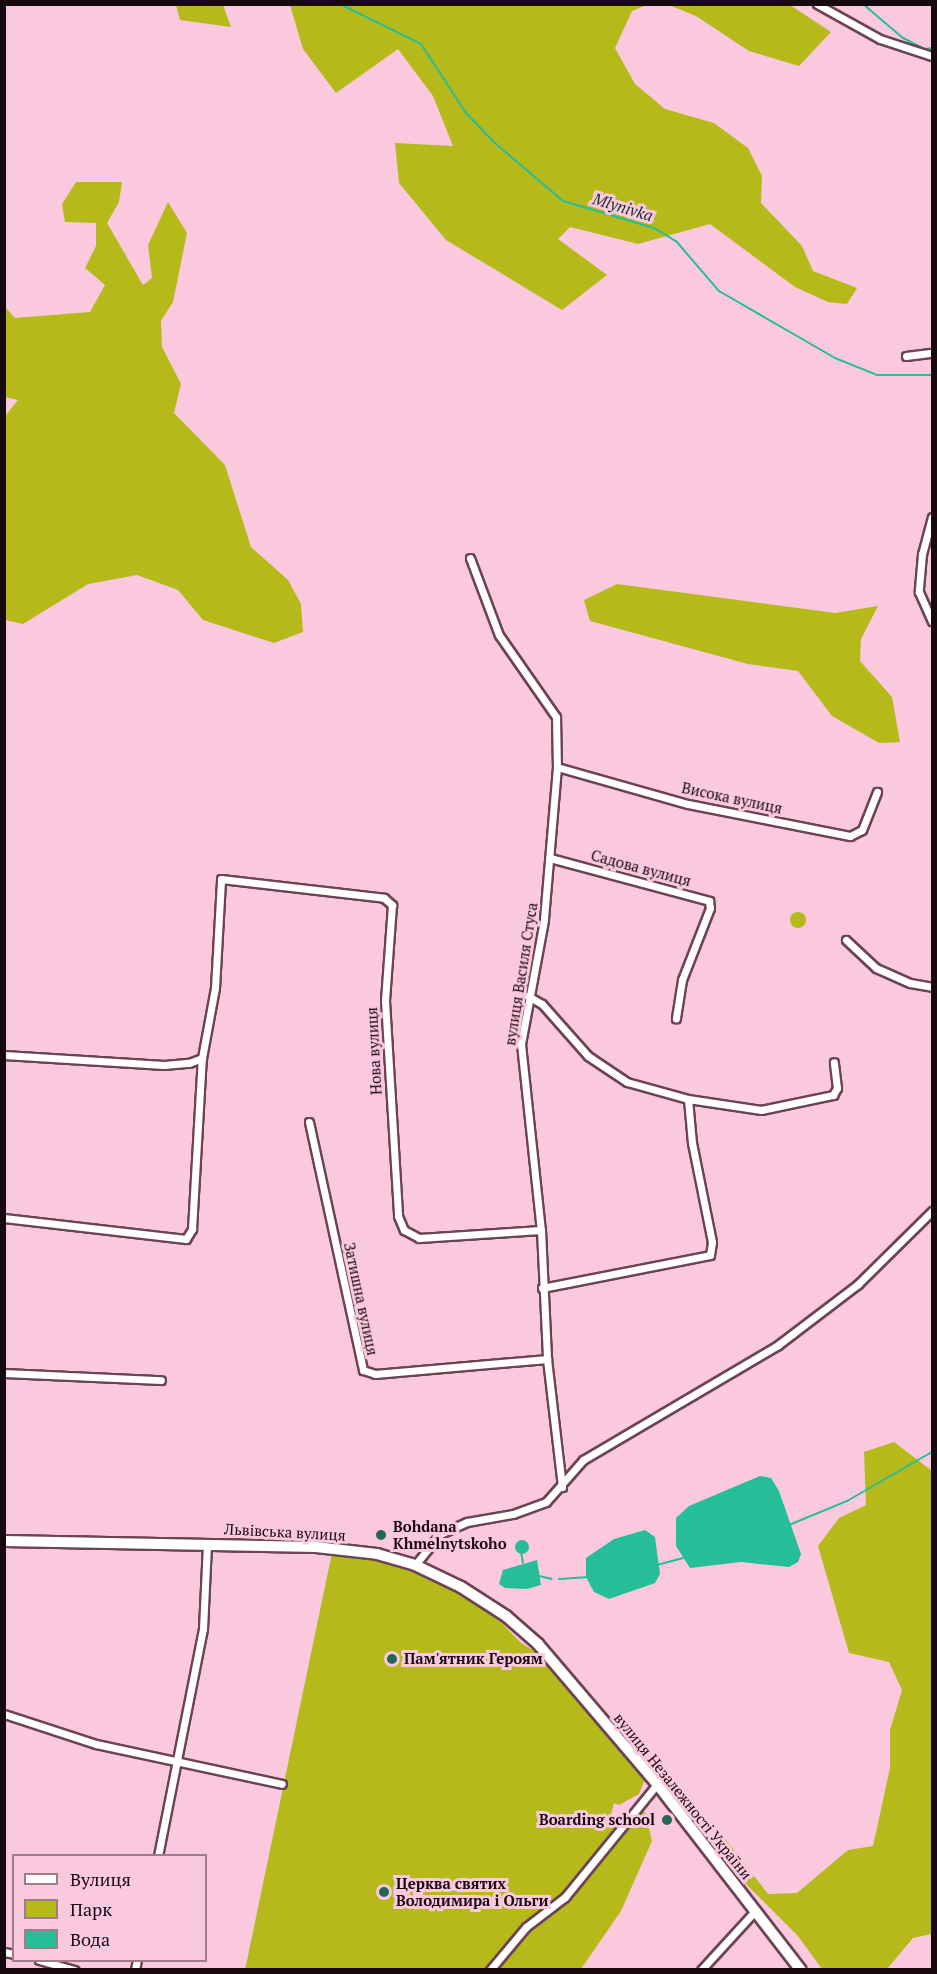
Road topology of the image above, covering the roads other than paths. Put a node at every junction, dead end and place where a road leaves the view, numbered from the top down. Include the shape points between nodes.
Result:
1 (817, 4) edge
2 (933, 56) edge
3 (933, 353) edge
4 (906, 356) dead end
5 (933, 517) edge
6 (470, 558) dead end
7 (933, 621) edge
8 (557, 767) junction
9 (877, 792) dead end
10 (550, 858) junction
11 (846, 940) dead end
12 (933, 987) edge
13 (528, 996) junction
14 (676, 1019) dead end
15 (4, 1055) edge
16 (202, 1058) junction
17 (834, 1062) dead end
18 (688, 1099) junction
19 (309, 1122) dead end
20 (933, 1211) edge
21 (4, 1218) edge
22 (541, 1230) junction
23 (542, 1288) junction
24 (547, 1359) junction
25 (4, 1373) edge
26 (161, 1380) dead end
27 (562, 1487) junction
28 (4, 1541) edge
29 (207, 1543) junction
30 (415, 1565) junction
31 (538, 1644) joint
32 (4, 1714) edge
33 (177, 1761) junction
34 (282, 1784) dead end
35 (657, 1784) junction
36 (158, 1854) edge
37 (756, 1910) junction
38 (46, 1962) edge
39 (75, 1970) edge
40 (490, 1970) edge
41 (701, 1970) edge
42 (801, 1970) edge

1 - 2 street via 880,39
3 - 4 street
5 - 7 street via 922,554 919,592
6 - 8 street, вулиця Василя Стуса via 500,635 556,717
8 - 9 street, Висока вулиця via 688,804 850,836 862,830
8 - 10 street, вулиця Василя Стуса
10 - 13 street, вулиця Василя Стуса via 544,920
10 - 14 street, Садова вулиця via 709,902 682,980
11 - 12 street via 876,968
13 - 18 street via 542,1004 588,1056 627,1082
13 - 22 street, вулиця Василя Стуса via 521,1044
15 - 16 street via 164,1065
16 - 21 street via 192,1229 186,1239
16 - 22 street, Нова вулиця via 215,988 221,879 384,898 392,905 385,1001 398,1216 404,1230 419,1238
17 - 18 street via 837,1088 833,1095 761,1110
18 - 23 street via 692,1143 712,1242 710,1256
19 - 24 street, Затишна вулиця via 363,1370 375,1374
20 - 27 street via 822,1314 734,1374 638,1424 582,1460
22 - 23 street, вулиця Василя Стуса
23 - 24 street, вулиця Василя Стуса
24 - 27 street, вулиця Василя Стуса
25 - 26 street
27 - 30 street via 546,1502 513,1514 467,1522 440,1534
28 - 29 main road, Львівська вулиця
29 - 30 main road, Львівська вулиця via 316,1546 377,1554
29 - 33 street via 203,1629
30 - 31 main road, Львівська вулиця via 482,1598
31 - 35 main road, вулиця Незалежності України
32 - 33 street via 96,1744
33 - 34 street
33 - 36 street
35 - 37 main road, вулиця Незалежності України
35 - 40 street via 565,1897 526,1928
37 - 41 street
37 - 42 main road, вулиця Незалежності України
38 - 39 street

